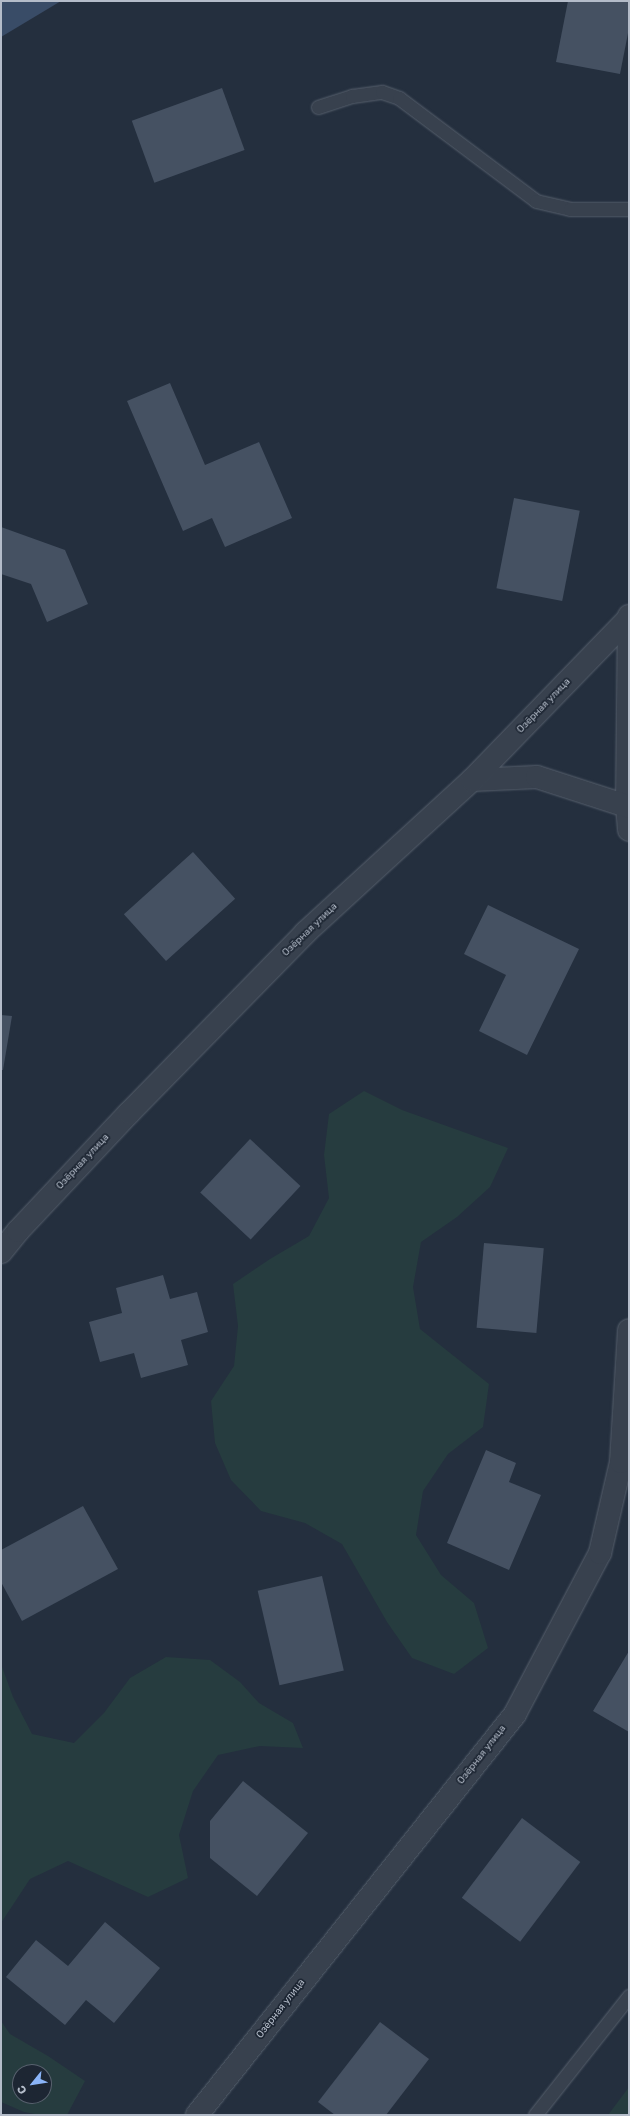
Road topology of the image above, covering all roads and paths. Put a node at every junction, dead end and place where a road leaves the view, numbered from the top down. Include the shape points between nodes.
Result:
1 (318, 107) dead end
2 (629, 209) edge
3 (629, 617) edge
4 (472, 780) junction
5 (628, 807) edge
6 (629, 830) edge
7 (1, 1252) edge
8 (629, 1330) edge
9 (629, 1996) edge
10 (197, 2115) edge
11 (535, 2115) edge

1 - 2 lane via 352,96 382,92 399,98 536,201 570,209
3 - 4 street, Озёрная улица
3 - 5 street, Озёрная улица
4 - 5 street via 537,777
4 - 7 street, Озёрная улица via 305,933 129,1113
5 - 6 street, Озёрная улица
8 - 10 street, Озёрная улица via 621,1462 600,1553 515,1714
9 - 11 lane

